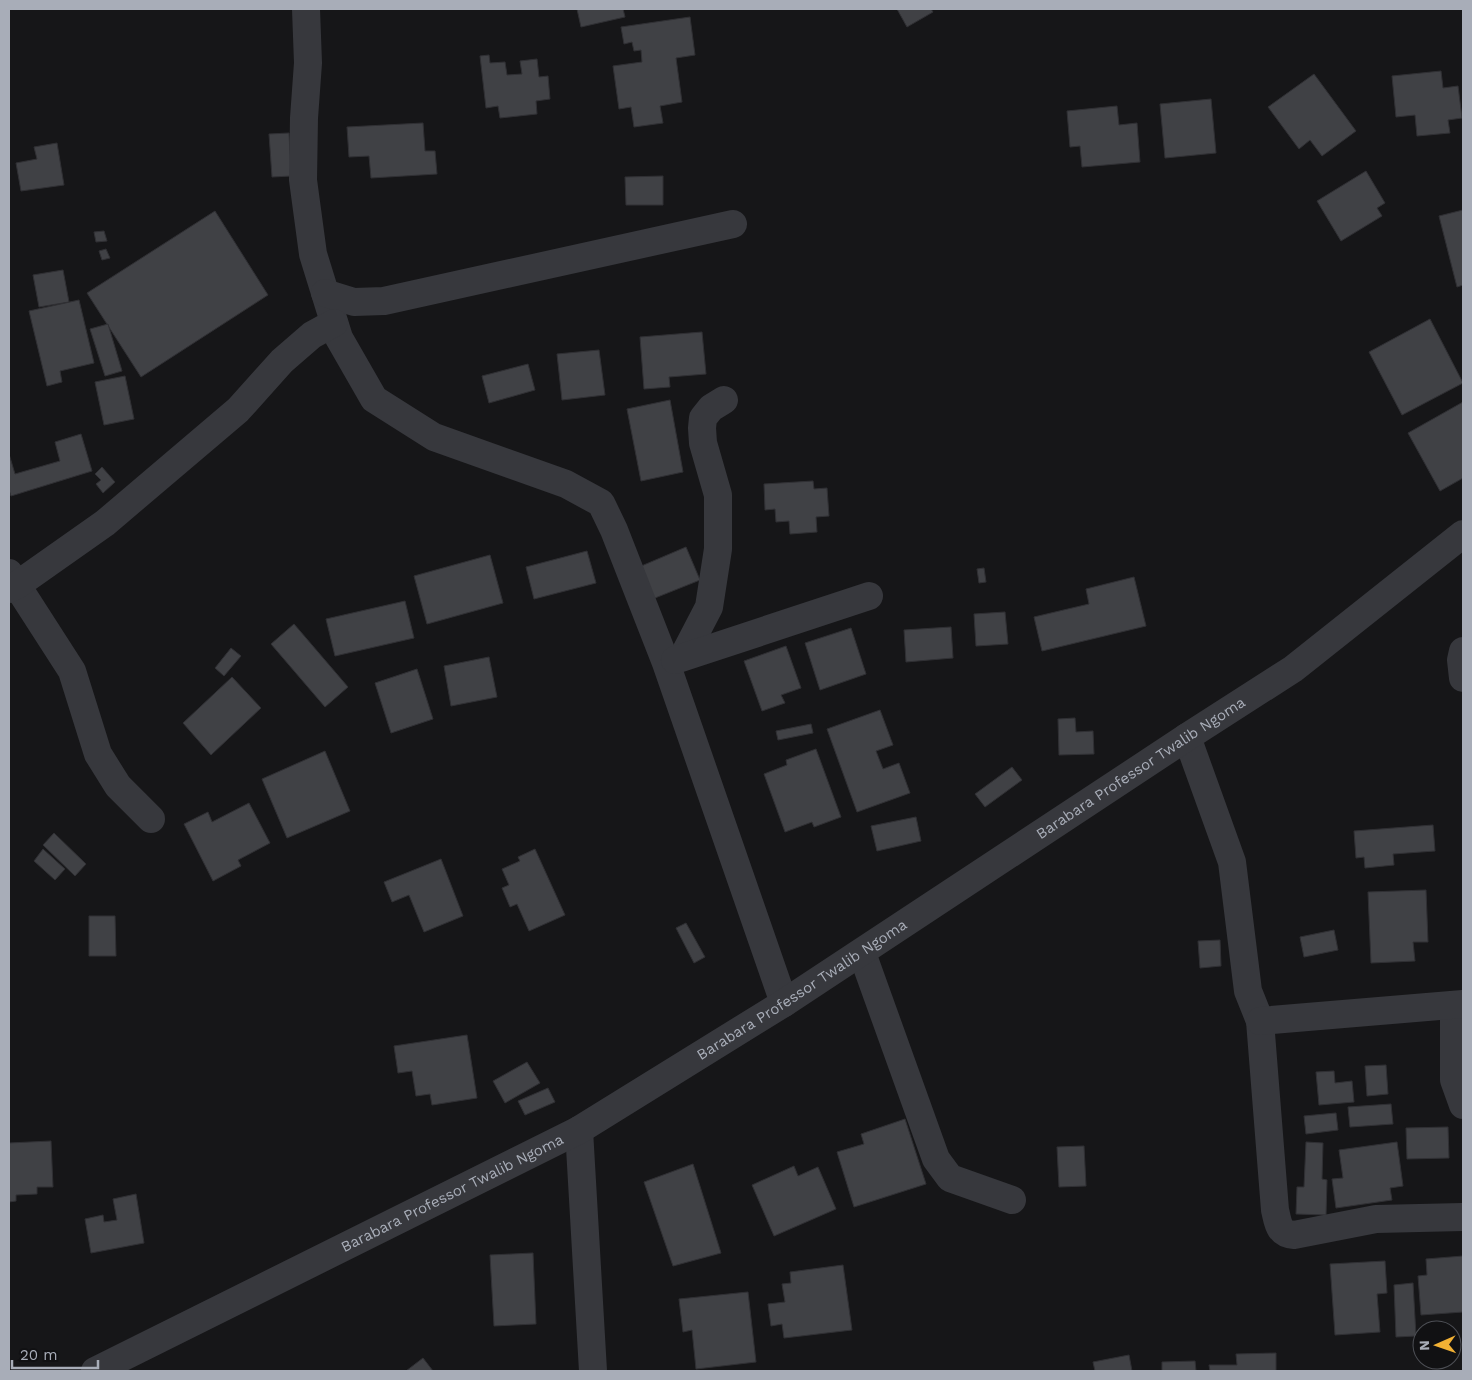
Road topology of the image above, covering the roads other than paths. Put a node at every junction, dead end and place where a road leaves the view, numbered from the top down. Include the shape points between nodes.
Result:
1 (306, 9) edge
2 (733, 224) dead end
3 (325, 293) junction
4 (334, 323) junction
5 (724, 400) dead end
6 (1463, 534) edge
7 (11, 582) edge
8 (869, 596) dead end
9 (1463, 651) edge
10 (675, 660) junction
11 (1463, 678) edge
12 (1187, 737) junction
13 (151, 819) dead end
14 (862, 953) junction
15 (784, 1003) junction
16 (1459, 1004) edge
17 (1260, 1022) junction
18 (1463, 1105) edge
19 (579, 1130) junction
20 (1012, 1200) dead end
21 (1463, 1217) edge
22 (95, 1371) edge
23 (593, 1371) edge

1 - 3 street via 308,63 303,180 313,254
2 - 3 street via 384,301 354,302
3 - 4 street
4 - 7 street via 282,361 238,410 105,523
4 - 10 street via 339,338 374,399 434,437 566,484 601,503
5 - 10 street via 703,418 702,428 703,443 718,494 718,549 710,607
6 - 12 street, Barabara Professor Twalib Ngoma via 1293,669
7 - 13 street via 72,671 98,754 118,786
8 - 10 street
9 - 11 street via 1460,660
10 - 15 street
12 - 14 street, Barabara Professor Twalib Ngoma
12 - 17 street via 1232,862 1248,991
14 - 15 street, Barabara Professor Twalib Ngoma
14 - 20 street via 936,1158 950,1178
15 - 19 street, Barabara Professor Twalib Ngoma
16 - 17 street
16 - 18 street via 1454,1080
17 - 21 street via 1275,1210 1280,1229 1286,1235 1376,1219
19 - 22 street, Barabara Professor Twalib Ngoma
19 - 23 street

